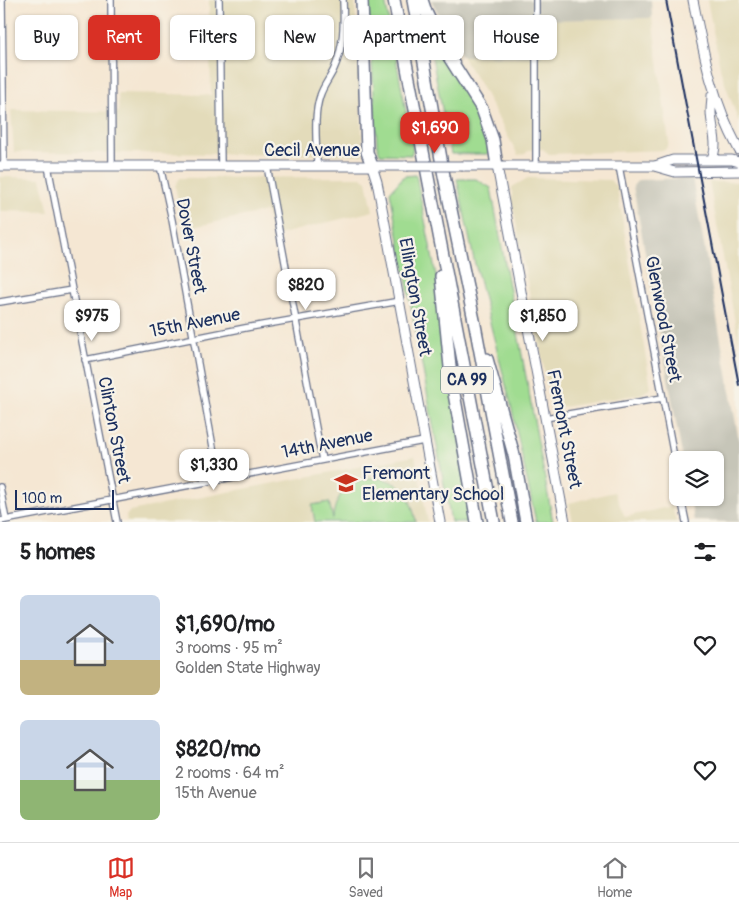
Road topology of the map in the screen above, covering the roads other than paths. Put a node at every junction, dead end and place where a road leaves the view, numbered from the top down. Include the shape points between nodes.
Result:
1 (2, 0) edge
2 (110, 0) edge
3 (219, 0) edge
4 (343, 0) edge
5 (362, 0) edge
6 (394, 0) edge
7 (413, 0) edge
8 (422, 0) edge
9 (536, 0) edge
10 (693, 0) edge
11 (713, 90) junction
12 (739, 150) edge
13 (711, 160) junction
14 (739, 162) edge
15 (2, 166) edge
16 (48, 166) junction
17 (112, 166) junction
18 (160, 166) junction
19 (221, 166) junction
20 (267, 166) junction
21 (317, 166) junction
22 (372, 166) junction
23 (497, 166) junction
24 (536, 166) junction
25 (619, 166) junction
26 (654, 166) junction
27 (739, 171) edge
28 (439, 237) junction
29 (72, 290) junction
30 (400, 301) junction
31 (0, 302) edge
32 (297, 319) junction
33 (475, 325) junction
34 (193, 338) junction
35 (85, 360) junction
36 (662, 398) junction
37 (545, 418) junction
38 (424, 441) junction
39 (673, 451) edge
40 (322, 460) junction
41 (219, 480) junction
42 (0, 487) edge
43 (113, 500) junction
44 (683, 506) edge
45 (34, 515) junction
46 (3, 521) edge
47 (36, 522) edge
48 (117, 522) edge
49 (440, 522) edge
50 (477, 522) edge
51 (494, 522) edge
52 (512, 522) edge
53 (526, 522) edge
54 (565, 522) edge
55 (686, 522) edge

1 - 15 street
2 - 17 street
3 - 19 street
4 - 21 street via 340,51 319,97
5 - 22 highway via 367,152
6 - 28 highway, CA 99
7 - 33 highway, CA 99 via 444,176
8 - 23 highway via 442,46 482,109 493,140
9 - 24 street
10 - 11 main road
11 - 12 main road
11 - 13 main road via 711,113 715,152
13 - 14 main road, Cecil Avenue
13 - 26 main road, Cecil Avenue via 673,160
15 - 16 main road, Cecil Avenue
16 - 17 main road, Cecil Avenue
16 - 29 street, Clinton Street
17 - 18 main road, Cecil Avenue
18 - 19 main road, Cecil Avenue
18 - 34 street, Dover Street
19 - 20 main road, Cecil Avenue
20 - 21 main road, Cecil Avenue
20 - 32 street
21 - 22 main road, Cecil Avenue
22 - 23 main road, Cecil Avenue, bridge
22 - 30 main road, Ellington Street
23 - 24 main road, Cecil Avenue
23 - 37 main road, Fremont Street
24 - 25 main road, Cecil Avenue
25 - 26 main road, Cecil Avenue
25 - 36 street, Glenwood Street
26 - 27 main road, Cecil Avenue via 675,172
28 - 50 highway via 451,377
28 - 51 highway, CA 99
29 - 31 street
29 - 35 street, Clinton Street
30 - 32 street, 15th Avenue
30 - 38 main road, Ellington Street
32 - 34 street, 15th Avenue
32 - 40 street
33 - 52 highway, CA 99
33 - 53 highway via 514,455
34 - 35 street, 15th Avenue
34 - 41 street, Dover Street
35 - 43 street, Clinton Street
36 - 37 street
36 - 39 street, Glenwood Street
37 - 54 main road, Fremont Street
38 - 40 street, 14th Avenue
38 - 49 main road, Ellington Street
40 - 41 street, 14th Avenue
41 - 43 street, 14th Avenue
42 - 46 street
43 - 45 street, 14th Avenue
43 - 48 street, Clinton Street
44 - 55 street
45 - 46 street, 14th Avenue
45 - 47 street

